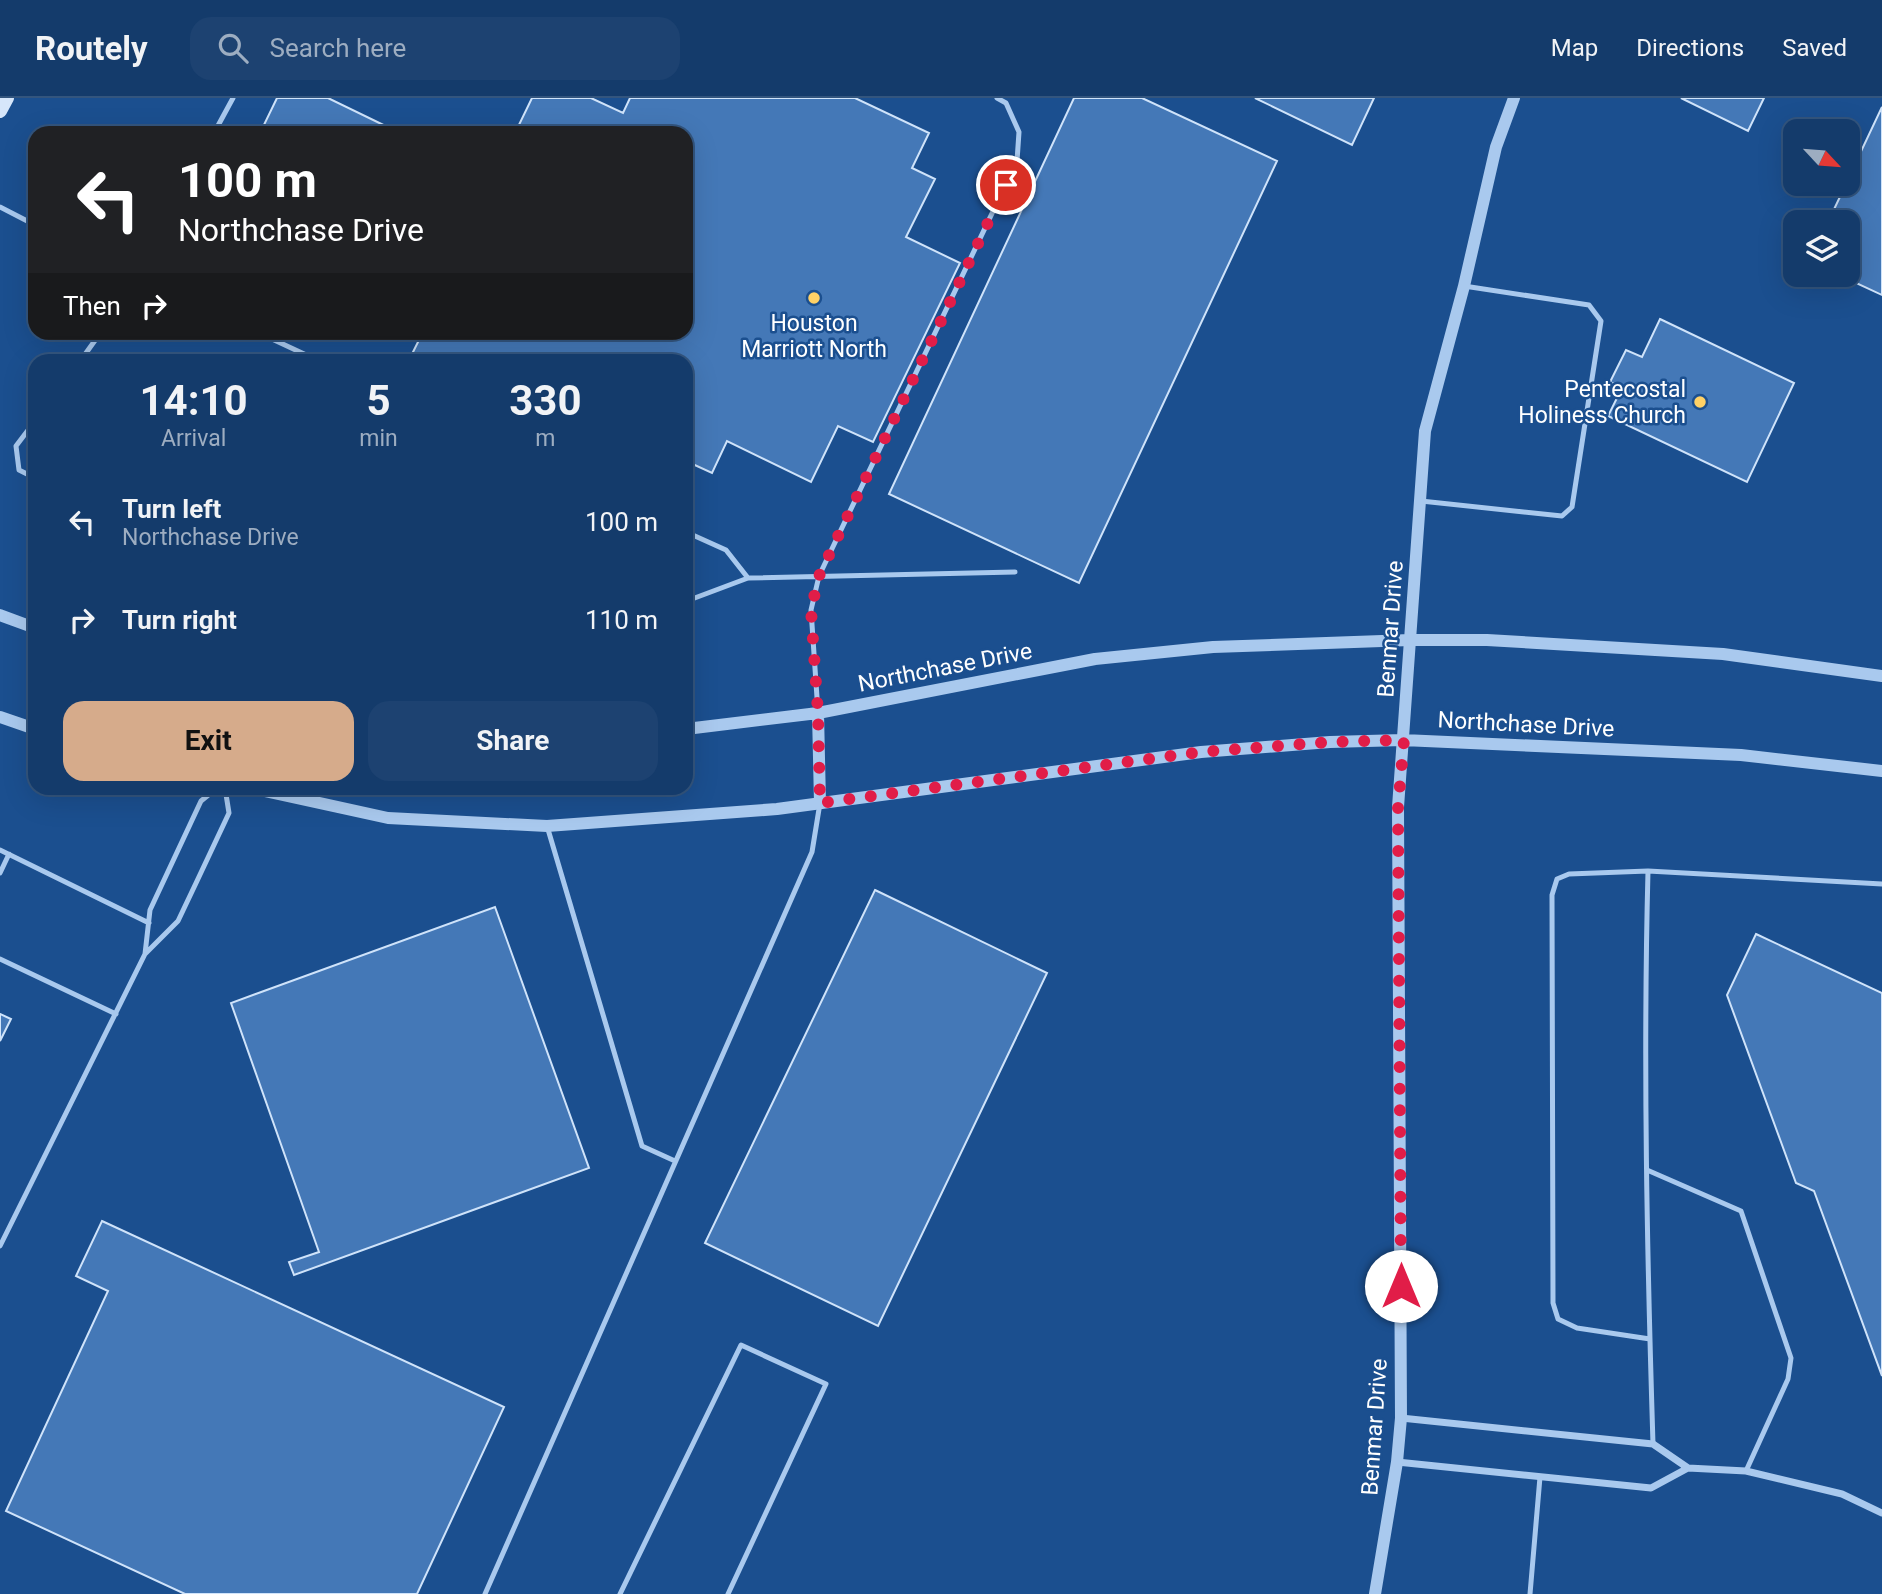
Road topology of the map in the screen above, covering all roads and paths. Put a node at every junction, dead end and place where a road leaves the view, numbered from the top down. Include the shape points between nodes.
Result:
1 (7, 98) edge
2 (233, 98) edge
3 (997, 98) edge
4 (1514, 98) edge
5 (0, 111) edge
6 (218, 126) edge
7 (0, 207) edge
8 (28, 221) edge
9 (1464, 286) junction
10 (274, 340) edge
11 (304, 354) edge
12 (28, 430) edge
13 (28, 474) edge
14 (1420, 501) junction
15 (693, 535) edge
16 (1015, 572) dead end
17 (819, 576) junction
18 (748, 578) junction
19 (693, 598) edge
20 (0, 615) edge
21 (28, 625) edge
22 (1410, 640) junction
23 (1882, 676) edge
24 (818, 713) junction
25 (0, 717) edge
26 (28, 727) edge
27 (693, 728) edge
28 (1404, 740) junction
29 (1882, 771) edge
30 (208, 795) edge
31 (226, 795) edge
32 (283, 795) edge
33 (820, 803) junction
34 (547, 826) junction
35 (0, 850) edge
36 (9, 854) junction
37 (1648, 871) junction
38 (0, 873) edge
39 (1882, 884) edge
40 (149, 923) junction
41 (145, 954) junction
42 (0, 958) edge
43 (116, 1014) junction
44 (675, 1161) junction
45 (1647, 1170) junction
46 (0, 1246) edge
47 (1650, 1339) junction
48 (1401, 1418) junction
49 (1653, 1444) junction
50 (1396, 1462) junction
51 (1688, 1468) junction
52 (1746, 1471) junction
53 (1540, 1477) junction
54 (1882, 1513) edge
55 (485, 1594) edge
56 (621, 1594) edge
57 (728, 1594) edge
58 (1376, 1594) edge
59 (1530, 1594) edge

1 - 5 main road
2 - 6 lane
3 - 17 lane via 1006,103 1019,132 1017,161
4 - 9 street, Benmar Drive via 1496,147
7 - 8 lane
9 - 14 street, Benmar Drive via 1425,431
9 - 14 lane via 1589,306 1601,321 1572,507 1562,516
10 - 11 lane
12 - 13 lane via 16,446 19,470
14 - 22 street, Benmar Drive
15 - 18 lane via 726,550
16 - 17 lane
17 - 18 lane
17 - 24 lane via 811,610
18 - 19 lane
20 - 21 street
22 - 23 street, Northchase Drive via 1723,654
22 - 24 street, Northchase Drive via 1213,647 1095,659
22 - 28 street, Benmar Drive
24 - 27 street, Northchase Drive
24 - 33 street
25 - 26 street
28 - 29 street, Northchase Drive via 1741,755
28 - 33 street, Northchase Drive via 1201,752
28 - 48 street, Benmar Drive via 1398,807
30 - 40 lane via 201,801 150,910
31 - 41 lane via 229,813 178,922
32 - 34 street, Northchase Drive via 388,818
33 - 34 street, Northchase Drive
33 - 44 lane via 812,852
34 - 44 lane via 642,1146
35 - 36 lane
36 - 38 lane
36 - 40 lane
37 - 39 lane
37 - 45 lane
37 - 47 lane via 1569,874 1557,879 1552,895 1552,1072 1553,1303 1558,1319 1577,1328
40 - 41 lane
41 - 43 lane
42 - 43 lane
43 - 46 lane
44 - 55 lane
45 - 47 lane
45 - 52 lane via 1741,1211 1791,1359 1788,1379
47 - 49 lane
48 - 49 street
48 - 50 street, Benmar Drive
49 - 51 street
50 - 53 street
50 - 58 street, Benmar Drive
51 - 52 street
51 - 53 street via 1651,1488
52 - 54 street via 1842,1494
53 - 59 lane
56 - 57 lane via 741,1345 826,1384

